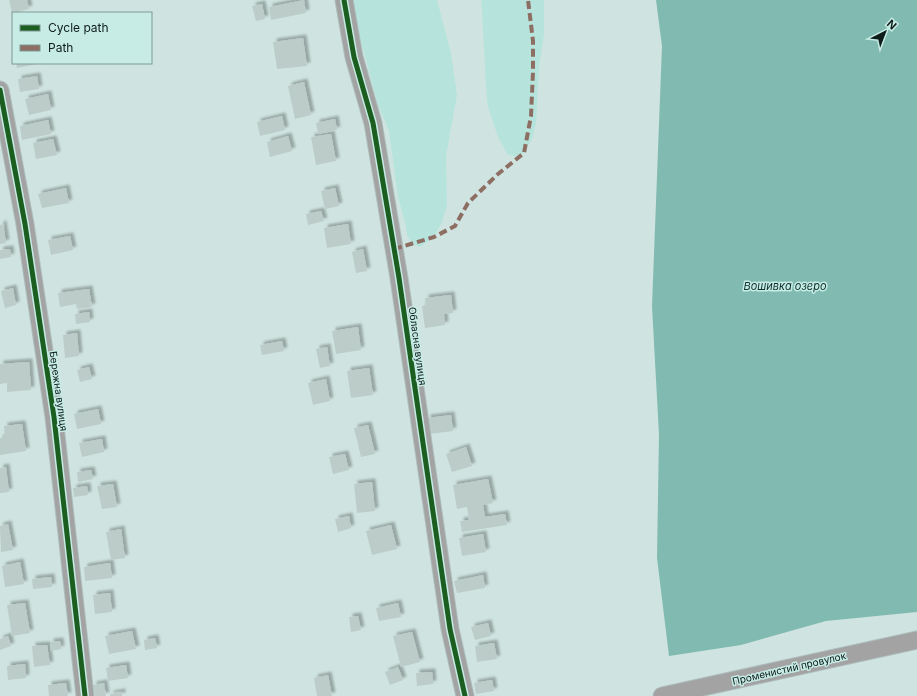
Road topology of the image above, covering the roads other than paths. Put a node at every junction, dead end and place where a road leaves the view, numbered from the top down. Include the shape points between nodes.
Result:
1 (344, 0) edge
2 (0, 90) edge
3 (917, 640) edge
4 (85, 696) edge
5 (464, 696) edge
6 (662, 696) edge

1 - 5 street, Обласна вулиця via 354,58 374,131 450,629
2 - 4 street, Бережна вулиця via 25,224 54,417
3 - 6 street, Променистий провулок

